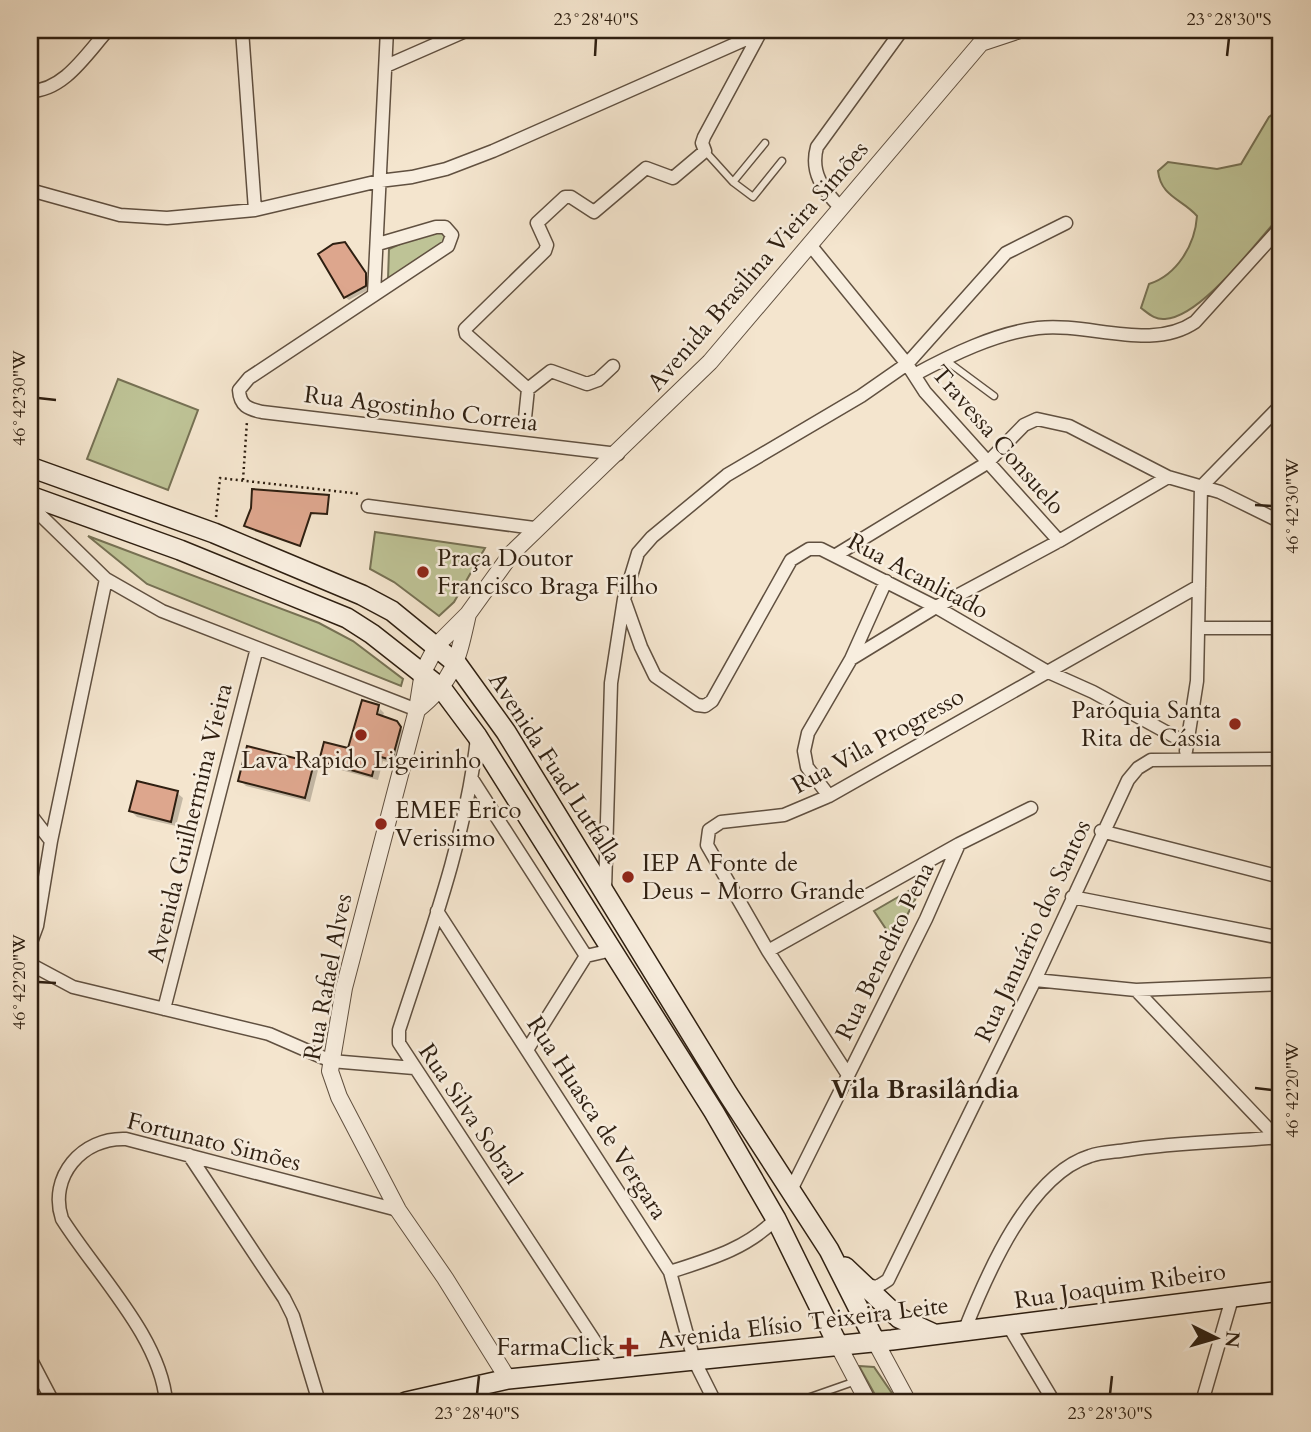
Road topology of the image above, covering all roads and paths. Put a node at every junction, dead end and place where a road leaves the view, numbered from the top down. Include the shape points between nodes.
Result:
1 (108, 30) edge
2 (242, 30) edge
3 (387, 30) edge
4 (468, 30) edge
5 (902, 30) edge
6 (1020, 30) edge
7 (761, 32) edge
8 (982, 36) edge
9 (386, 66) junction
10 (30, 91) edge
11 (765, 143) dead end
12 (705, 151) junction
13 (782, 161) dead end
14 (379, 181) junction
15 (733, 182) junction
16 (30, 190) edge
17 (840, 207) junction
18 (255, 210) junction
19 (1066, 223) dead end
20 (1281, 227) edge
21 (378, 244) junction
22 (811, 247) junction
23 (374, 294) junction
24 (944, 359) junction
25 (613, 366) dead end
26 (910, 370) junction
27 (528, 389) junction
28 (994, 396) dead end
29 (1281, 405) edge
30 (248, 409) junction
31 (525, 418) dead end
32 (618, 454) junction
33 (987, 463) junction
34 (30, 467) edge
35 (1168, 477) junction
36 (243, 480) junction
37 (1201, 487) junction
38 (30, 496) edge
39 (30, 505) edge
40 (368, 506) joint
41 (1281, 522) edge
42 (534, 528) junction
43 (214, 533) junction
44 (1059, 541) junction
45 (836, 555) junction
46 (106, 579) junction
47 (886, 581) junction
48 (1199, 586) junction
49 (624, 599) junction
50 (936, 607) junction
51 (468, 614) junction
52 (1200, 628) junction
53 (1281, 628) edge
54 (437, 645) junction
55 (257, 648) junction
56 (851, 659) junction
57 (457, 664) junction
58 (1046, 671) junction
59 (423, 672) junction
60 (442, 689) junction
61 (417, 710) junction
62 (477, 736) junction
63 (1188, 744) junction
64 (1184, 758) junction
65 (1281, 759) edge
66 (472, 779) junction
67 (828, 796) junction
68 (1031, 808) dead end
69 (30, 814) edge
70 (1101, 831) junction
71 (51, 841) junction
72 (959, 844) junction
73 (1281, 877) edge
74 (605, 890) junction
75 (1072, 897) junction
76 (437, 911) junction
77 (1281, 938) edge
78 (30, 944) edge
79 (612, 950) junction
80 (768, 951) junction
81 (586, 956) junction
82 (30, 964) edge
83 (1035, 979) junction
84 (1281, 984) edge
85 (1136, 990) junction
86 (164, 1009) junction
87 (527, 1050) junction
88 (331, 1061) junction
89 (414, 1068) junction
90 (848, 1075) junction
91 (752, 1129) junction
92 (728, 1136) junction
93 (1279, 1137) edge
94 (190, 1155) junction
95 (791, 1190) junction
96 (398, 1210) junction
97 (776, 1219) junction
98 (829, 1250) junction
99 (670, 1272) junction
100 (860, 1284) junction
101 (1281, 1290) edge
102 (1233, 1295) junction
103 (1008, 1325) junction
104 (965, 1329) junction
105 (935, 1335) junction
106 (875, 1341) junction
107 (838, 1345) junction
108 (30, 1357) edge
109 (694, 1360) junction
110 (612, 1369) junction
111 (508, 1379) junction
112 (856, 1381) junction
113 (53, 1402) edge
114 (166, 1402) edge
115 (319, 1402) edge
116 (406, 1402) edge
117 (715, 1402) edge
118 (796, 1402) edge
119 (868, 1402) edge
120 (908, 1402) edge
121 (1054, 1402) edge
122 (1202, 1402) edge

1 - 10 street via 61,81 51,88
2 - 18 street
3 - 9 street
4 - 9 street
5 - 17 street via 817,147 817,176
6 - 8 street
7 - 12 street via 704,137
7 - 14 street via 493,151 446,169
8 - 17 street, Avenida Brasilina Vieira Simões
9 - 14 street
11 - 15 lane
12 - 15 lane
12 - 27 street via 673,178 646,168 597,211 591,212 568,196 538,220 545,251 465,329
13 - 15 lane via 753,197
14 - 18 street
14 - 21 street
16 - 18 street via 143,218
17 - 22 street, Avenida Brasilina Vieira Simões
19 - 26 street via 1006,253
20 - 24 street via 1184,330 1152,335 1038,328
21 - 23 street
21 - 23 street via 436,227 445,227 452,235 448,246
22 - 26 street, Travessa Consuelo
22 - 32 street, Avenida Brasilina Vieira Simões via 710,362
23 - 30 street via 242,383 239,398
24 - 26 street
24 - 28 lane
25 - 27 street via 587,384 551,372
26 - 33 street, Travessa Consuelo
26 - 49 street via 727,475 638,553
27 - 31 street
29 - 37 street
30 - 32 street, Rua Agostinho Correia
30 - 36 path
32 - 42 street, Avenida Brasilina Vieira Simões
33 - 35 street via 1024,425 1037,419 1051,420
33 - 44 street, Travessa Consuelo
33 - 45 street
34 - 43 main road, Avenida Fuad Lutfalla
35 - 37 street
35 - 44 street
36 - 40 path via 361,494
36 - 43 path via 220,478
37 - 41 street via 1238,499
37 - 48 street
38 - 59 main road, Avenida Fuad Lutfalla via 320,604 372,634
39 - 46 street
40 - 42 street
42 - 51 street, Avenida Brasilina Vieira Simões
43 - 54 main road, Avenida Fuad Lutfalla via 362,595
44 - 50 street
45 - 47 street, Rua Acanlitado
45 - 49 street, Rua Acanlitado via 809,549 792,560 705,706 655,676
46 - 55 street via 162,611
46 - 71 street
47 - 50 street, Rua Acanlitado
47 - 56 street
48 - 52 street
48 - 58 street, Rua Vila Progresso
49 - 74 street via 611,683
50 - 56 street
50 - 58 street, Rua Acanlitado
51 - 54 street, Avenida Brasilina Vieira Simões
51 - 57 street, Avenida Brasilina Vieira Simões
52 - 53 street
52 - 63 street
54 - 57 main road, Avenida Fuad Lutfalla
54 - 59 street, Avenida Brasilina Vieira Simões
55 - 61 street
55 - 86 street, Avenida Guilhermina Vieira
56 - 67 street via 814,723 804,751 807,767
57 - 60 street, Avenida Brasilina Vieira Simões
57 - 74 main road, Avenida Fuad Lutfalla via 494,712
58 - 63 street, Rua Acanlitado
58 - 67 street, Rua Vila Progresso
59 - 60 main road, Avenida Fuad Lutfalla
59 - 61 street, Avenida Brasilina Vieira Simões
60 - 61 street, Avenida Brasilina Vieira Simões
60 - 62 main road, Avenida Fuad Lutfalla
61 - 88 street, Rua Rafael Alves via 368,890
62 - 66 street, Rua Silva Sobral
62 - 79 main road, Avenida Fuad Lutfalla
63 - 64 street
64 - 65 street, Rua Januário dos Santos
64 - 70 street, Rua Januário dos Santos via 1151,761 1138,768
66 - 76 street, Rua Silva Sobral
66 - 81 street
67 - 80 street, Rua Vila Progresso via 784,815 721,822 709,830 707,845
68 - 72 street
69 - 71 street
70 - 73 street
70 - 75 street, Rua Januário dos Santos
71 - 78 street
72 - 80 street
72 - 90 street, Rua Benedito Pena
74 - 91 main road, Avenida Fuad Lutfalla
75 - 77 street
75 - 83 street, Rua Januário dos Santos
76 - 87 street, Rua Huasca de Vergara
76 - 89 street, Rua Silva Sobral via 398,1037
79 - 81 street
79 - 92 main road, Avenida Fuad Lutfalla
80 - 90 street, Rua Vila Progresso
81 - 87 street
82 - 86 street via 74,987
83 - 85 street
83 - 100 street, Rua Januário dos Santos via 888,1280 877,1287
84 - 85 street
85 - 93 street
86 - 88 street via 269,1034
87 - 99 street, Rua Huasca de Vergara
88 - 89 street
88 - 96 street, Rua Rafael Alves via 339,1097
89 - 110 street, Rua Silva Sobral
90 - 95 street, Rua Benedito Pena
91 - 92 main road via 738,1129
91 - 95 main road, Avenida Fuad Lutfalla
92 - 97 main road, Avenida Fuad Lutfalla
93 - 104 street, Avenida Elísio Teixeira Leite via 1166,1144 1090,1156 1067,1166 1021,1214
94 - 96 street, Fortunato Simões
94 - 114 street, Fortunato Simões via 126,1139 99,1142 70,1165 61,1179 58,1207 148,1345
94 - 115 street via 284,1298
95 - 98 main road, Avenida Fuad Lutfalla
96 - 111 street, Rua Rafael Alves
97 - 99 street via 745,1245
97 - 107 main road, Avenida Fuad Lutfalla
98 - 100 main road
98 - 106 main road, Avenida Fuad Lutfalla
99 - 109 street, Rua Huasca de Vergara
100 - 105 main road via 899,1318
101 - 102 main road, Rua Joaquim Ribeiro
102 - 103 main road, Rua Joaquim Ribeiro
102 - 122 street
103 - 104 main road, Rua Joaquim Ribeiro
103 - 121 street
104 - 105 main road, Avenida Elísio Teixeira Leite
105 - 106 main road, Avenida Elísio Teixeira Leite
106 - 107 main road, Avenida Elísio Teixeira Leite
106 - 120 street
107 - 109 main road, Avenida Elísio Teixeira Leite
107 - 112 street
108 - 113 street
109 - 110 main road, Avenida Elísio Teixeira Leite
109 - 117 street, Rua Huasca de Vergara
110 - 111 main road, Avenida Elísio Teixeira Leite
111 - 116 main road, Avenida Elísio Teixeira Leite
112 - 118 lane
112 - 119 street

